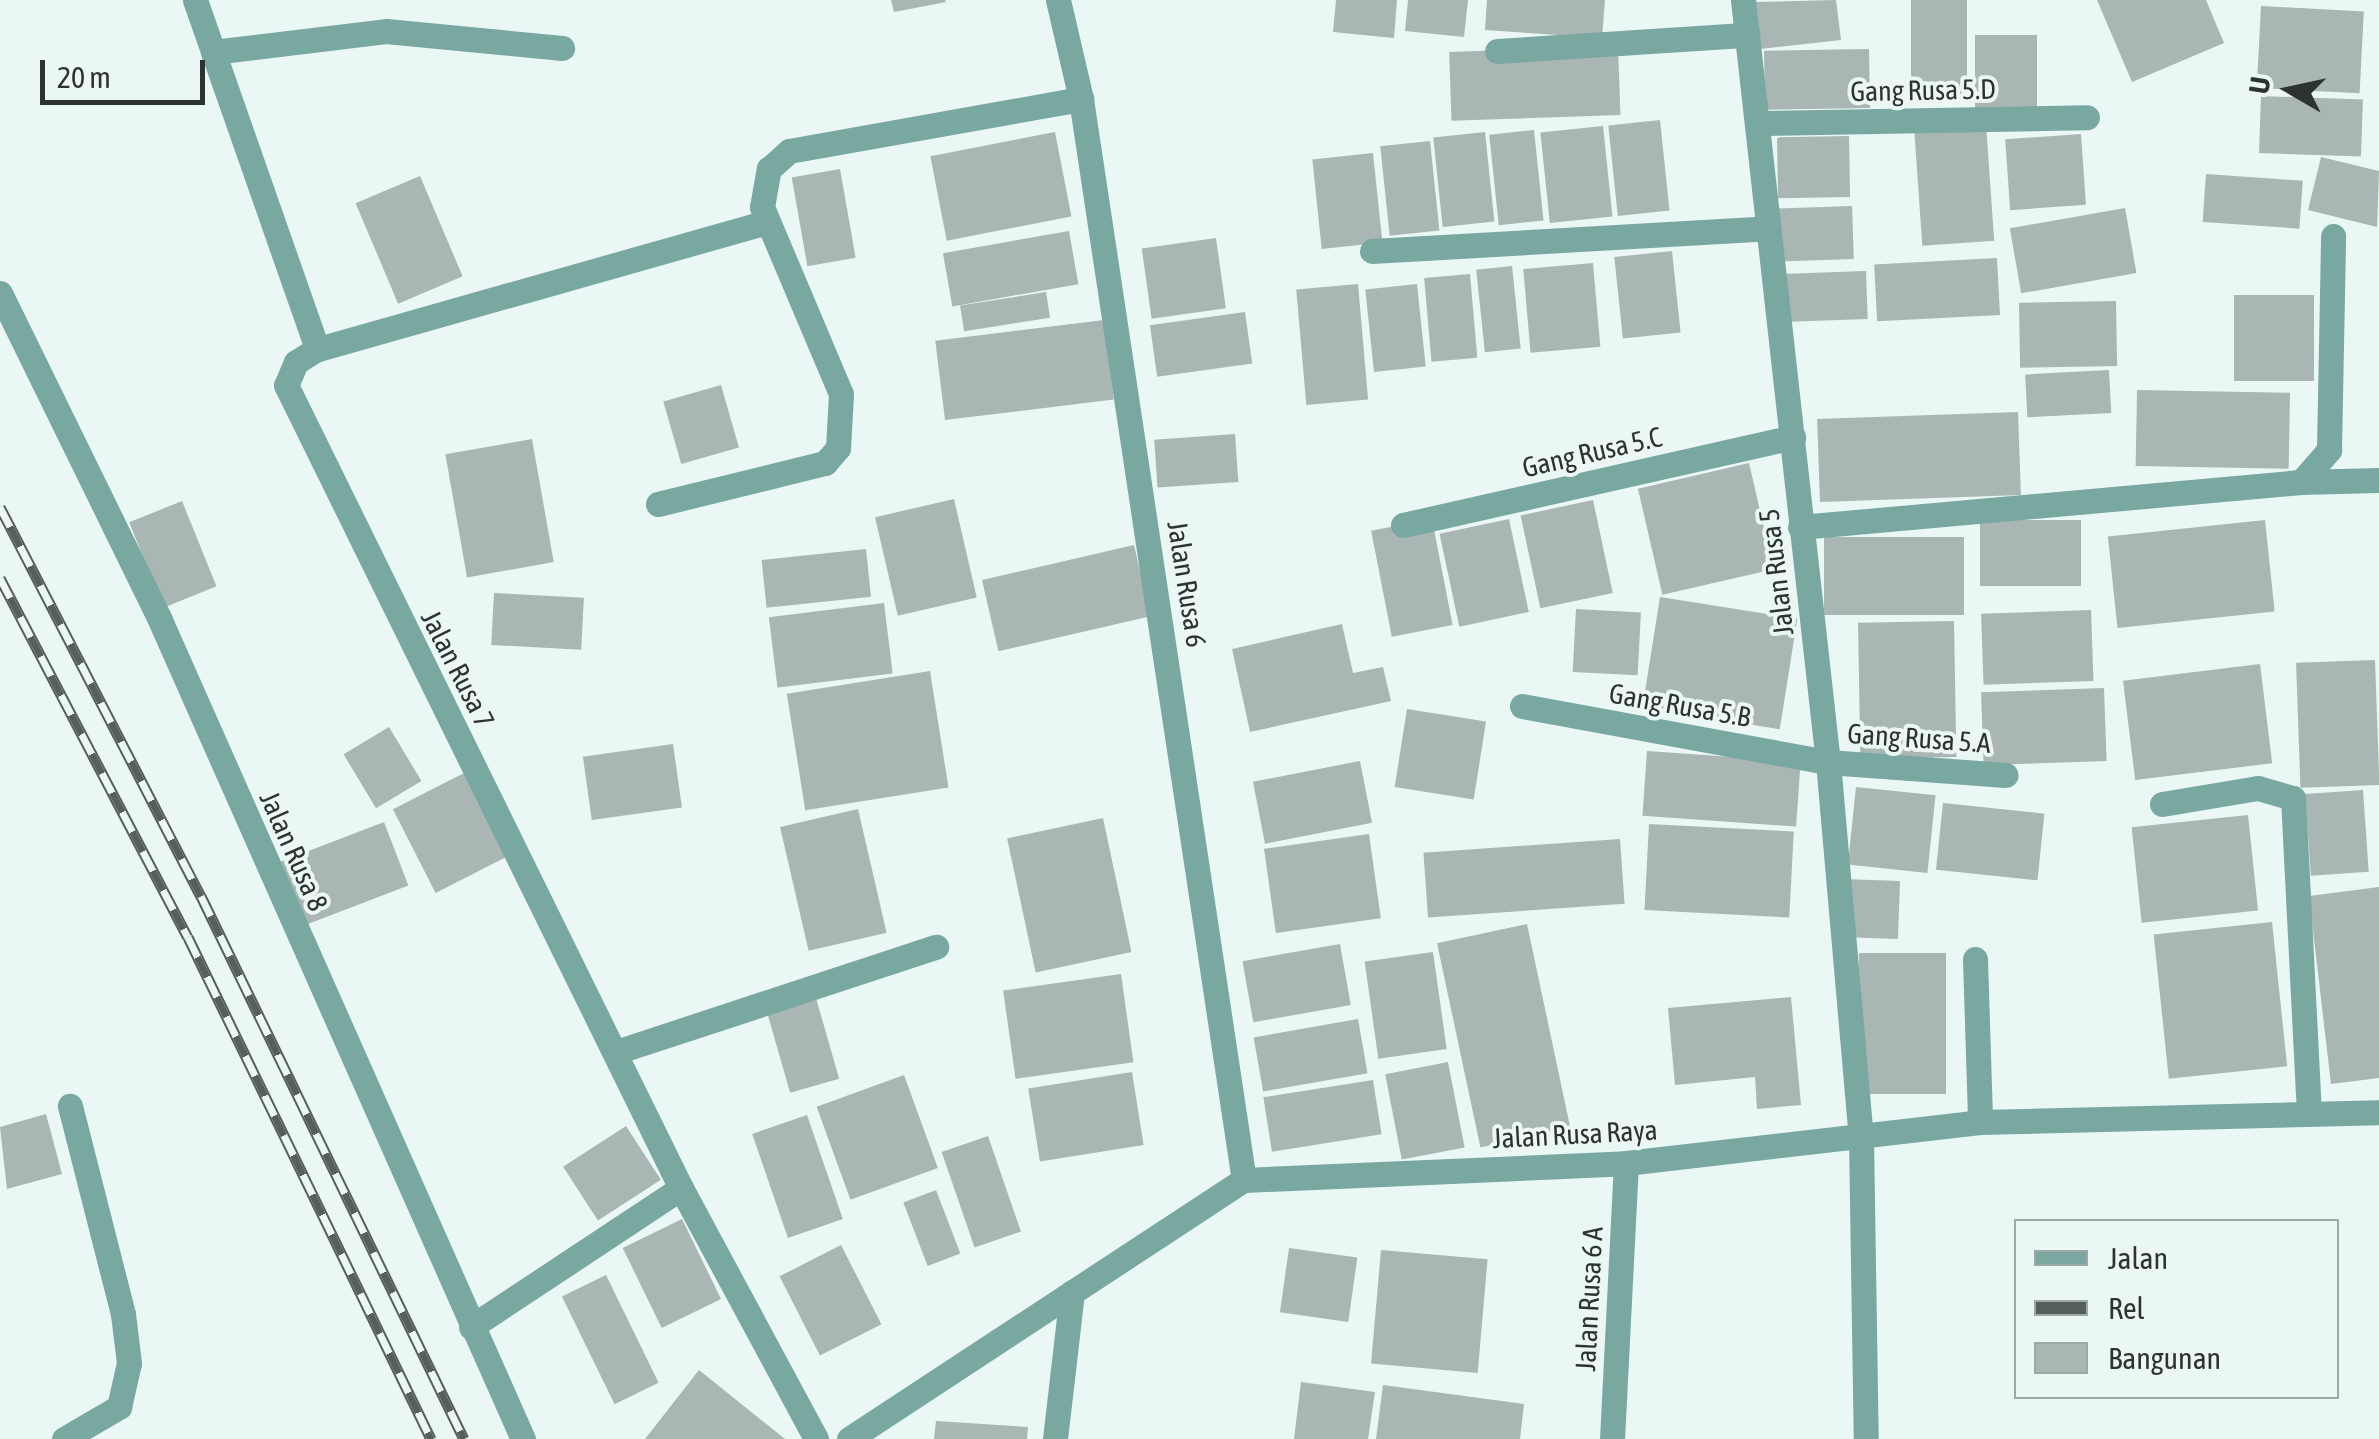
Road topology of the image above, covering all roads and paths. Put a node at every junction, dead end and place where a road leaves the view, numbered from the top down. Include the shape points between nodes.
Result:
1 (195, 0) edge
2 (1058, 0) edge
3 (1743, 0) edge
4 (1747, 35) junction
5 (562, 48) dead end
6 (1497, 50) dead end
7 (213, 52) junction
8 (1081, 99) junction
9 (2087, 117) dead end
10 (1759, 122) junction
11 (768, 222) junction
12 (1768, 228) junction
13 (2333, 236) dead end
14 (1372, 251) dead end
15 (0, 293) edge
16 (318, 349) junction
17 (1794, 437) junction
18 (2379, 480) edge
19 (2301, 482) junction
20 (658, 504) dead end
21 (1403, 525) dead end
22 (1800, 527) junction
23 (1522, 706) dead end
24 (1828, 762) junction
25 (2006, 774) dead end
26 (2162, 804) dead end
27 (936, 947) dead end
28 (1975, 959) dead end
29 (618, 1052) junction
30 (70, 1106) dead end
31 (2379, 1112) edge
32 (2309, 1113) junction
33 (1980, 1122) junction
34 (1860, 1138) junction
35 (1626, 1163) junction
36 (1244, 1180) junction
37 (681, 1188) junction
38 (1072, 1292) junction
39 (471, 1327) junction
40 (64, 1439) edge
41 (523, 1439) edge
42 (816, 1439) edge
43 (850, 1439) edge
44 (1055, 1439) edge
45 (1612, 1439) edge
46 (1866, 1439) edge

1 - 7 street
2 - 8 street, Jalan Rusa 6
3 - 4 street, Jalan Rusa 5
4 - 6 street
4 - 10 street, Jalan Rusa 5
5 - 7 street via 386,31
7 - 16 street
8 - 11 street via 789,151 768,169
8 - 36 street, Jalan Rusa 6
9 - 10 street, Gang Rusa 5.D
10 - 12 street, Jalan Rusa 5
11 - 16 street
11 - 20 street via 841,394 838,448 825,463
12 - 14 street
12 - 17 street, Jalan Rusa 5
13 - 19 street via 2329,450
15 - 39 street, Jalan Rusa 8 via 160,620
16 - 29 street, Jalan Rusa 7 via 296,362 286,385 292,409
17 - 21 street, Gang Rusa 5.C
17 - 22 street, Jalan Rusa 5
18 - 19 street
19 - 22 street
22 - 24 street, Jalan Rusa 5
23 - 24 street, Gang Rusa 5.B
24 - 25 street, Gang Rusa 5.A
24 - 34 street, Jalan Rusa 5
26 - 32 street via 2258,788 2294,798
27 - 29 street
28 - 33 street
29 - 37 street, Jalan Rusa 7
30 - 40 street via 123,1314 129,1364 120,1407
31 - 32 street, Jalan Rusa Raya
32 - 33 street, Jalan Rusa Raya
33 - 34 street, Jalan Rusa Raya
34 - 35 street, Jalan Rusa Raya
34 - 46 street, Jalan Rusa 5
35 - 36 street, Jalan Rusa Raya
35 - 45 street, Jalan Rusa 6 A
36 - 38 street
37 - 39 street
37 - 42 street, Jalan Rusa 7
38 - 43 street
38 - 44 street
39 - 41 street, Jalan Rusa 8

